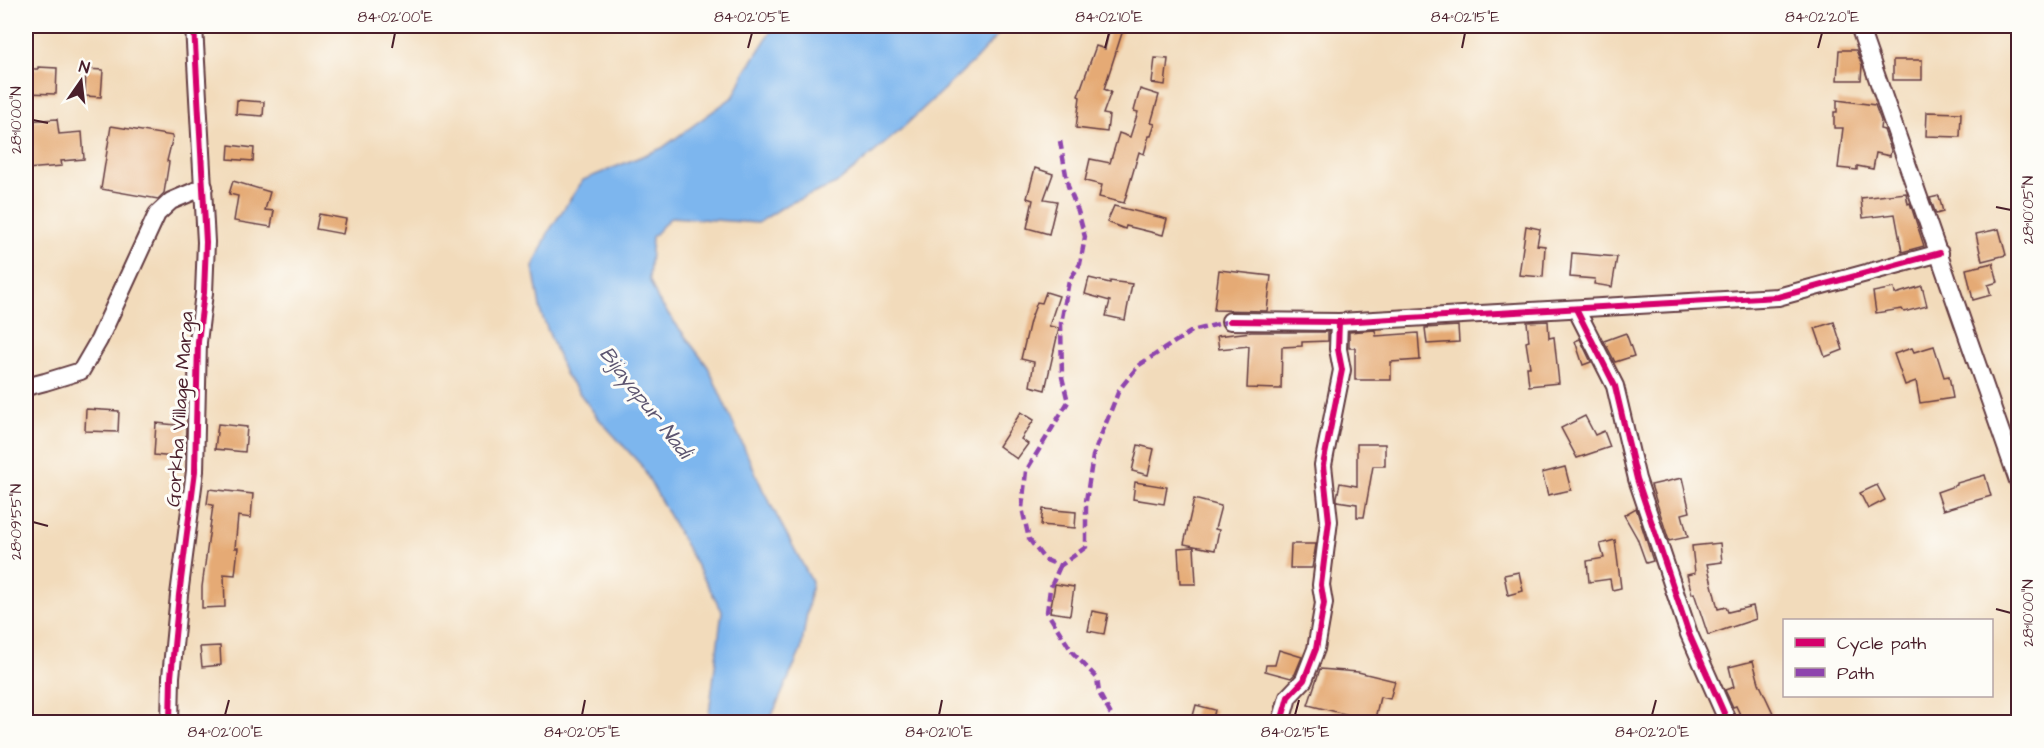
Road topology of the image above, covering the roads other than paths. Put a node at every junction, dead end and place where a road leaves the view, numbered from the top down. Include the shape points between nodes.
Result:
1 (194, 26) edge
2 (1859, 26) edge
3 (204, 187) junction
4 (1940, 253) junction
5 (1576, 309) junction
6 (1230, 321) dead end
7 (1339, 322) junction
8 (26, 387) edge
9 (2019, 481) edge
10 (170, 723) edge
11 (1281, 723) edge
12 (1728, 723) edge

1 - 3 street, Gorkha Village Marga
2 - 4 street
3 - 8 street via 171,201 157,214 99,340 81,370
3 - 10 street, Gorkha Village Marga via 206,242 198,342 195,471 171,677
4 - 5 street via 1778,297
4 - 9 street
5 - 7 street
5 - 12 street via 1615,386 1637,479 1689,634
6 - 7 street
7 - 11 street via 1342,370 1323,465 1329,521 1321,585 1324,603 1316,649 1304,680 1288,697

